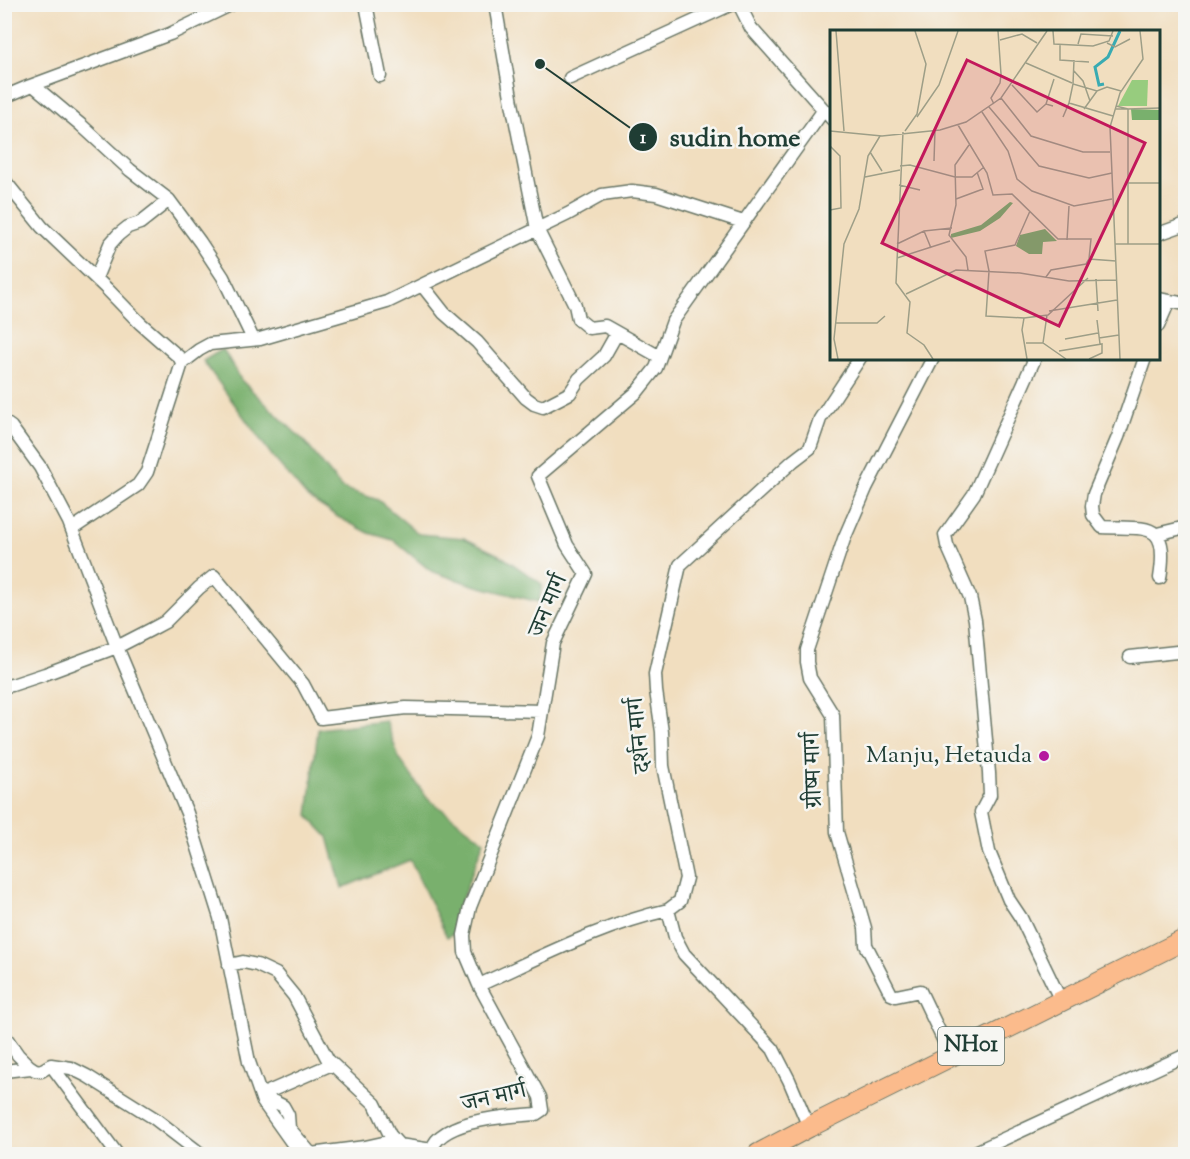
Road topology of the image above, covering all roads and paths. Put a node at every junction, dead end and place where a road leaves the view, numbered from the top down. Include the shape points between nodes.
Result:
1 (232, 4) edge
2 (366, 4) edge
3 (495, 4) edge
4 (732, 4) edge
5 (739, 4) edge
6 (380, 76) dead end
7 (570, 78) dead end
8 (33, 85) junction
9 (4, 97) edge
10 (827, 115) edge
11 (4, 180) edge
12 (169, 200) junction
13 (743, 222) junction
14 (1185, 224) edge
15 (537, 230) junction
16 (1160, 233) edge
17 (96, 278) junction
18 (422, 285) junction
19 (1164, 300) edge
20 (1185, 304) edge
21 (1160, 317) edge
22 (617, 333) junction
23 (253, 339) junction
24 (660, 357) junction
25 (859, 360) edge
26 (932, 360) edge
27 (1034, 360) edge
28 (1144, 360) edge
29 (182, 363) junction
30 (4, 422) edge
31 (1185, 527) edge
32 (72, 529) junction
33 (1157, 534) junction
34 (1160, 578) dead end
35 (117, 647) junction
36 (1185, 651) edge
37 (1130, 657) dead end
38 (4, 686) edge
39 (542, 711) junction
40 (668, 910) junction
41 (1185, 939) edge
42 (229, 964) junction
43 (479, 985) junction
44 (1061, 1001) junction
45 (4, 1035) edge
46 (1185, 1055) edge
47 (951, 1056) junction
48 (332, 1064) junction
49 (51, 1065) junction
50 (32, 1068) junction
51 (4, 1071) edge
52 (261, 1095) junction
53 (809, 1127) junction
54 (399, 1145) junction
55 (432, 1152) edge
56 (117, 1155) edge
57 (201, 1155) edge
58 (300, 1155) edge
59 (758, 1155) edge
60 (971, 1155) edge

1 - 8 street via 170,34
2 - 6 street
3 - 15 street
4 - 7 street
5 - 10 street via 751,28
8 - 9 street
8 - 12 street
10 - 13 street, जन मार्ग
11 - 17 street via 42,227
12 - 17 street via 118,235 110,244
12 - 23 street via 223,277
13 - 15 street via 632,191 602,195
13 - 24 street, जन मार्ग via 673,321
14 - 16 street
15 - 18 street
15 - 22 street via 575,305 578,319 589,328 605,326
17 - 29 street
18 - 22 street via 526,398 539,406 570,393 604,356
18 - 23 street via 387,302
19 - 20 street
19 - 21 street
22 - 24 street
23 - 29 street via 210,344
24 - 39 street, जन मार्ग via 637,392 538,476 567,545 586,574 553,643
25 - 40 street, दर्शन मार्ग via 820,419 810,448 680,565 655,674 663,766 686,878 680,901
26 - 47 street, ग्रीष्म मार्ग via 844,539 807,650 807,662 810,678 833,715 837,832 865,928 866,945 891,994 920,992
27 - 44 street via 974,494 945,535 975,620 990,795 981,812 989,852
28 - 33 street via 1092,506 1102,527 1145,529
29 - 32 street via 147,472 138,485
30 - 32 street via 40,467
31 - 33 street
32 - 35 street
33 - 34 street via 1163,557
35 - 38 street
35 - 39 street via 165,622 214,576 303,684 321,718 406,708
35 - 42 street via 187,813 220,918
36 - 37 street
39 - 43 street, जन मार्ग via 538,736 470,907 465,952
40 - 43 street via 591,934
40 - 53 street via 684,954 773,1049
41 - 44 highway, NH01
42 - 48 street via 243,962 276,974 294,996
42 - 52 street via 249,1062
43 - 55 street, जन मार्ग via 540,1097 542,1110 536,1114 473,1121 447,1132 435,1142
44 - 47 highway, NH01
45 - 50 street
46 - 60 street
47 - 53 highway, NH01
48 - 52 street
48 - 54 street via 375,1104
49 - 50 street via 41,1071
49 - 56 street
49 - 57 street via 87,1076
50 - 51 street
52 - 54 street via 284,1106 289,1128 311,1154 383,1143
52 - 58 street
53 - 59 highway, NH01
54 - 55 street

